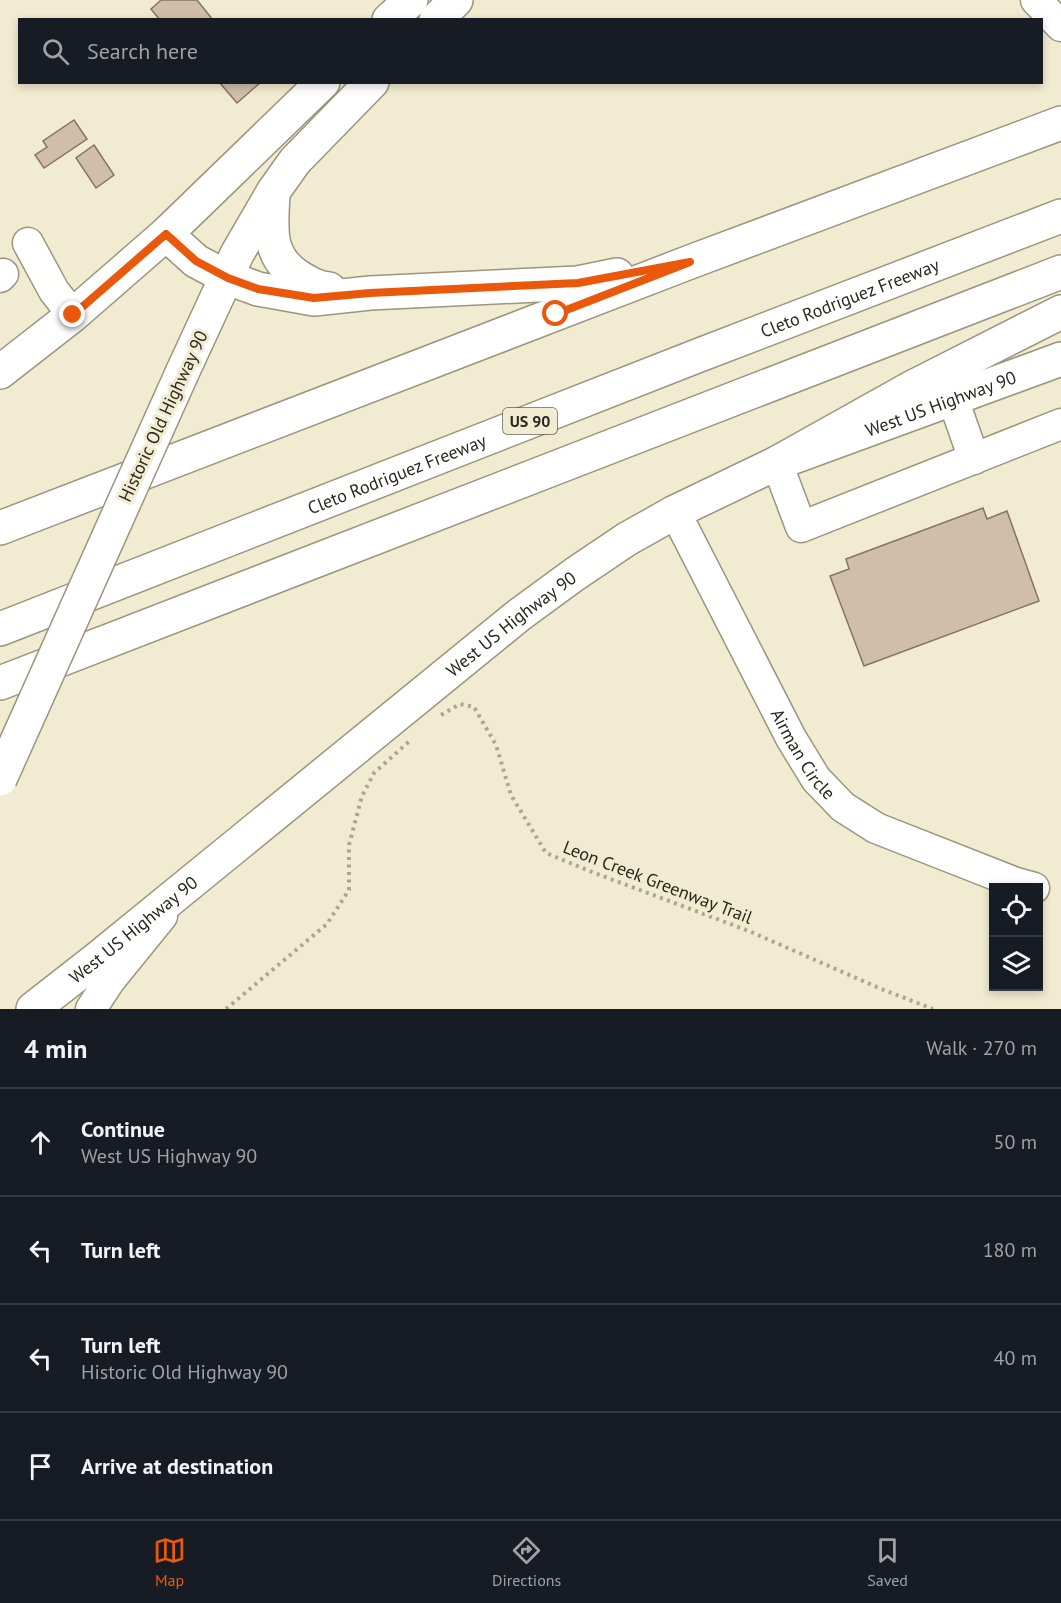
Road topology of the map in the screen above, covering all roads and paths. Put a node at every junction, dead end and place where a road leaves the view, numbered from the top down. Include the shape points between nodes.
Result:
1 (411, 0) edge
2 (456, 0) edge
3 (1036, 0) edge
4 (391, 18) edge
5 (438, 18) edge
6 (1061, 26) edge
7 (321, 84) edge
8 (370, 84) edge
9 (1061, 123) edge
10 (273, 192) junction
11 (1061, 216) edge
12 (166, 234) junction
13 (28, 243) dead end
14 (690, 262) junction
15 (1061, 272) edge
16 (228, 278) junction
17 (370, 293) junction
18 (1061, 312) edge
19 (73, 315) junction
20 (1061, 359) edge
21 (0, 372) edge
22 (953, 399) junction
23 (1061, 424) edge
24 (974, 459) junction
25 (777, 463) junction
26 (675, 512) junction
27 (0, 528) edge
28 (0, 628) edge
29 (0, 683) edge
30 (433, 720) dead end
31 (419, 732) dead end
32 (0, 779) edge
33 (1016, 883) edge
34 (185, 887) junction
35 (1043, 889) edge
36 (1061, 891) edge
37 (33, 1009) edge
38 (91, 1009) edge
39 (226, 1009) edge
40 (933, 1009) edge

1 - 4 main road
2 - 5 main road
3 - 6 street
7 - 12 main road
8 - 10 main road, Historic Old Highway 90 via 295,161
9 - 14 main road
10 - 16 main road, Historic Old Highway 90 via 237,254
10 - 17 main road via 274,250 290,271 316,288
11 - 28 main road, Cleto Rodriguez Freeway / US 90
12 - 16 main road via 196,261
12 - 19 main road
13 - 19 street via 54,291
14 - 17 main road via 578,283
14 - 27 main road
15 - 29 main road
16 - 17 main road via 258,289 314,298
16 - 32 main road, Historic Old Highway 90, bridge
18 - 25 main road via 913,387
19 - 21 main road
20 - 22 main road, West US Highway 90
22 - 24 street
22 - 25 main road, West US Highway 90
23 - 24 street
24 - 25 street via 801,527
25 - 26 main road, West US Highway 90
26 - 33 street, Airman Circle via 816,779 843,807 876,828
26 - 34 main road, West US Highway 90 via 627,539 519,615
30 - 40 path, Leon Creek Greenway Trail via 460,704 474,707 496,744 511,795 546,853 749,931
31 - 39 path via 374,773 362,796 349,845 349,890 327,924
34 - 37 main road, West US Highway 90
34 - 38 street
35 - 36 street, Airman Circle

